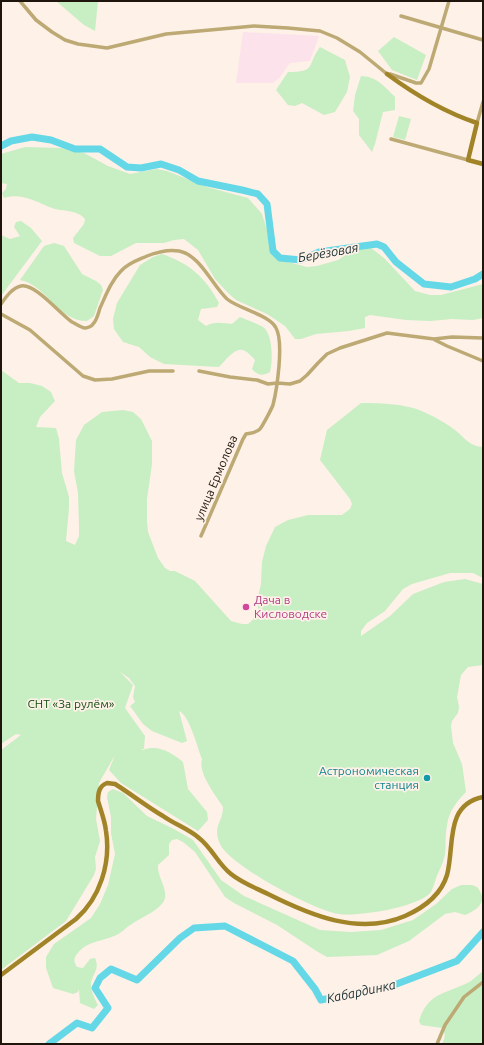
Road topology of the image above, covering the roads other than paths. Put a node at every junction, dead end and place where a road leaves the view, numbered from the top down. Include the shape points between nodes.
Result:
1 (20, 1) edge
2 (449, 1) edge
3 (401, 16) dead end
4 (441, 28) junction
5 (483, 40) edge
6 (387, 74) junction
7 (483, 102) edge
8 (477, 123) junction
9 (391, 139) dead end
10 (468, 160) junction
11 (483, 164) edge
12 (1, 304) edge
13 (1, 314) edge
14 (483, 338) edge
15 (434, 339) junction
16 (483, 361) edge
17 (173, 371) dead end
18 (199, 371) dead end
19 (277, 383) junction
20 (201, 536) dead end
21 (483, 797) edge
22 (1, 975) edge
23 (483, 982) edge
24 (437, 1044) edge

1 - 6 street via 36,20 52,32 78,44 107,48 169,33 254,26 320,31 360,52
2 - 4 street
3 - 4 street
4 - 5 street
4 - 6 street via 429,69 421,83
6 - 8 street via 455,116
7 - 8 street
8 - 10 street
9 - 10 street
10 - 11 street
12 - 19 street, улица Ермолова via 13,290 22,286 29,287 64,316 78,326 86,328 92,326 97,319 107,292 121,271 131,263 157,252 180,251 192,256 227,299 242,309 270,320 276,327 280,342
13 - 17 street via 30,330 83,376 95,380 149,371
14 - 15 street
15 - 16 street
15 - 19 street via 388,333 327,354 300,381 290,384
18 - 19 street via 268,384
19 - 20 street, улица Ермолова via 272,406 260,429 246,434 243,439
21 - 22 street via 467,803 458,814 447,876 432,899 398,919 361,924 319,916 232,875 199,837 115,784 107,782 101,787 98,796 107,842 104,874 96,896 81,915
23 - 24 street via 464,997 445,1025

